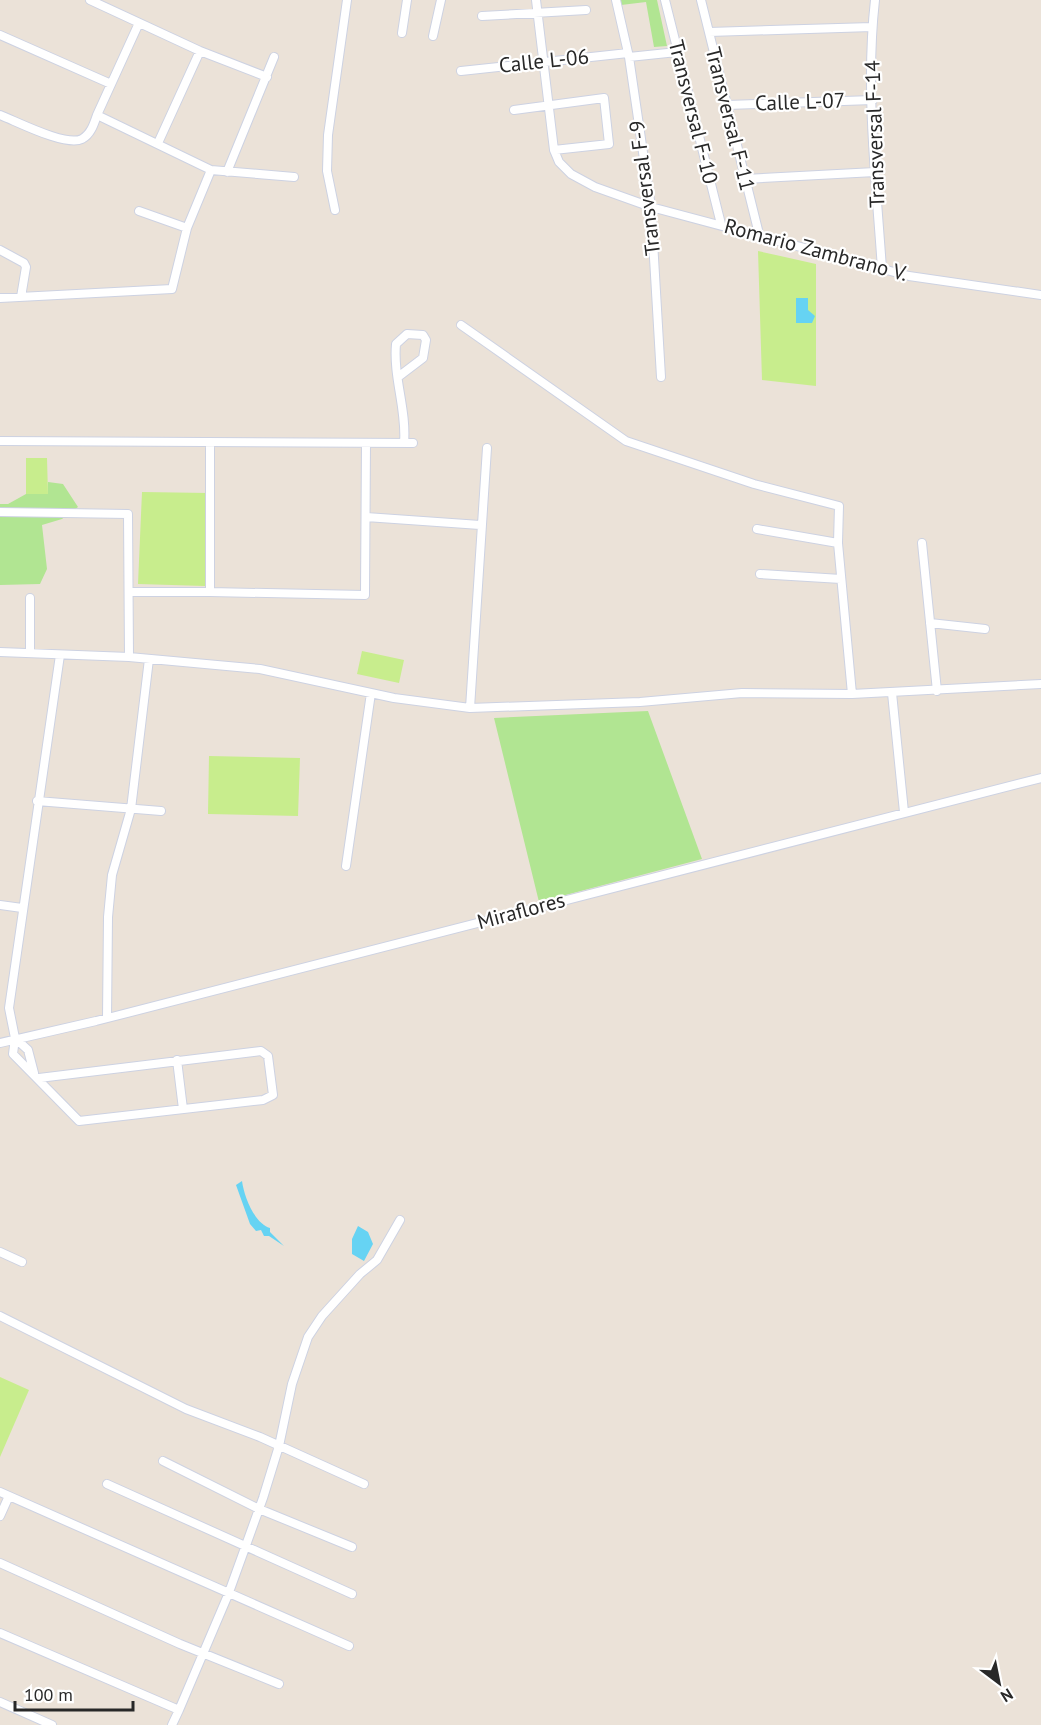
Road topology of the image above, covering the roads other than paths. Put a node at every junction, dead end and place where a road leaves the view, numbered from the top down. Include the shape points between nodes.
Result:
1 (90, 0) edge
2 (347, 0) edge
3 (407, 0) edge
4 (441, 0) edge
5 (536, 0) edge
6 (616, 0) edge
7 (665, 0) edge
8 (700, 0) edge
9 (874, 0) edge
10 (586, 10) dead end
11 (538, 12) junction
12 (482, 16) dead end
13 (139, 23) junction
14 (872, 27) junction
15 (709, 32) junction
16 (402, 33) dead end
17 (0, 35) edge
18 (433, 36) dead end
19 (200, 51) junction
20 (677, 52) junction
21 (628, 55) junction
22 (274, 57) dead end
23 (543, 61) junction
24 (461, 71) dead end
25 (267, 77) junction
26 (111, 84) junction
27 (873, 100) junction
28 (727, 105) junction
29 (548, 106) junction
30 (514, 110) dead end
31 (0, 115) edge
32 (98, 115) junction
33 (158, 142) junction
34 (554, 150) junction
35 (211, 170) junction
36 (227, 172) junction
37 (875, 172) junction
38 (294, 177) dead end
39 (746, 179) junction
40 (651, 207) junction
41 (335, 210) dead end
42 (139, 211) dead end
43 (721, 224) junction
44 (188, 228) junction
45 (760, 238) junction
46 (0, 250) edge
47 (882, 269) junction
48 (1041, 295) edge
49 (21, 297) junction
50 (0, 298) edge
51 (461, 325) dead end
52 (398, 377) junction
53 (662, 377) dead end
54 (0, 441) edge
55 (210, 443) junction
56 (366, 443) junction
57 (486, 448) dead end
58 (0, 512) edge
59 (366, 517) junction
60 (480, 525) junction
61 (757, 529) dead end
62 (838, 543) junction
63 (922, 543) dead end
64 (760, 574) dead end
65 (841, 579) junction
66 (129, 592) junction
67 (210, 592) junction
68 (30, 598) dead end
69 (930, 623) junction
70 (985, 629) dead end
71 (0, 652) edge
72 (30, 653) junction
73 (60, 655) junction
74 (129, 657) junction
75 (150, 659) junction
76 (1041, 684) edge
77 (937, 691) junction
78 (371, 693) junction
79 (892, 693) junction
80 (852, 694) junction
81 (470, 708) junction
82 (1041, 778) edge
83 (37, 801) junction
84 (130, 809) junction
85 (161, 811) dead end
86 (904, 812) junction
87 (346, 866) dead end
88 (0, 905) edge
89 (22, 908) junction
90 (107, 1018) junction
91 (15, 1038) junction
92 (0, 1043) edge
93 (177, 1060) junction
94 (37, 1075) junction
95 (183, 1109) junction
96 (400, 1220) dead end
97 (0, 1252) edge
98 (22, 1262) dead end
99 (0, 1316) edge
100 (279, 1446) junction
101 (163, 1461) dead end
102 (107, 1484) dead end
103 (364, 1484) dead end
104 (0, 1492) edge
105 (9, 1496) junction
106 (259, 1509) junction
107 (0, 1516) edge
108 (352, 1547) dead end
109 (245, 1548) junction
110 (0, 1563) edge
111 (352, 1594) dead end
112 (228, 1595) junction
113 (0, 1633) edge
114 (349, 1646) dead end
115 (204, 1652) junction
116 (279, 1684) dead end
117 (0, 1702) edge
118 (179, 1710) junction
119 (51, 1725) edge
120 (172, 1725) edge

1 - 13 street
2 - 41 street via 328,135 327,171
3 - 16 street
4 - 18 street
5 - 11 street
6 - 21 street, Transversal F-9
7 - 20 street, Transversal F-10
8 - 15 street, Transversal F-11
9 - 14 street, Transversal F-14
10 - 11 street
11 - 12 street
11 - 23 street
13 - 19 street
13 - 26 street
14 - 15 street
14 - 27 street, Transversal F-14
15 - 28 street, Transversal F-11
17 - 26 street
19 - 25 street
19 - 33 street
20 - 21 street, Calle L-06
20 - 43 street, Transversal F-10
21 - 23 street, Calle L-06
21 - 40 street, Transversal F-9
22 - 25 street
23 - 24 street, Calle L-06
23 - 29 street
25 - 36 street
26 - 32 street
27 - 28 street, Calle L-07
27 - 37 street, Transversal F-14
28 - 39 street, Transversal F-11
29 - 30 street
29 - 34 street
29 - 34 street via 602,97 605,102 609,144
31 - 32 street via 66,141 90,132
32 - 33 street
33 - 35 street
34 - 40 street, Romario Zambrano V. via 571,174
35 - 36 street
35 - 44 street
36 - 38 street
37 - 39 street
37 - 47 street, Transversal F-14
39 - 45 street, Transversal F-11
40 - 43 street, Romario Zambrano V.
40 - 53 street, Transversal F-9
42 - 44 street
43 - 45 street, Romario Zambrano V.
44 - 49 street via 172,289
45 - 47 street, Romario Zambrano V.
46 - 49 street via 24,262
47 - 48 street, Romario Zambrano V.
49 - 50 street
51 - 62 street via 627,441 754,484 839,506
52 - 52 street via 396,344 407,334 423,335 423,358
52 - 56 street via 408,443
54 - 55 street
55 - 56 street
55 - 67 street
56 - 59 street
57 - 60 street
58 - 66 street via 128,514
59 - 60 street
59 - 67 street via 365,595
60 - 81 street
61 - 62 street
62 - 65 street
63 - 69 street
64 - 65 street
65 - 80 street
66 - 67 street
66 - 74 street
68 - 72 street
69 - 70 street
69 - 77 street
71 - 72 street
72 - 73 street
73 - 74 street
73 - 83 street
74 - 75 street
75 - 78 street via 278,672
75 - 84 street
76 - 77 street
77 - 79 street
78 - 81 street
78 - 87 street
79 - 80 street
79 - 86 street
80 - 81 street via 741,693 640,702
82 - 86 street, Miraflores
83 - 84 street
83 - 89 street
84 - 85 street
84 - 90 street via 111,886
86 - 90 street, Miraflores
88 - 89 street
89 - 91 street via 9,1008
90 - 91 street, Miraflores
91 - 92 street, Miraflores
91 - 94 street via 28,1050
91 - 94 street via 13,1054
93 - 94 street
93 - 95 street
93 - 95 street via 261,1051 268,1056 273,1095
94 - 95 street via 79,1120
96 - 100 street via 377,1260 322,1316 308,1337 292,1384
97 - 98 street
99 - 100 street via 186,1409
100 - 103 street
100 - 106 street
101 - 106 street
102 - 109 street
104 - 105 street
105 - 107 street
105 - 112 street
106 - 108 street
106 - 109 street
109 - 111 street
109 - 112 street
110 - 115 street
112 - 114 street
112 - 115 street
113 - 118 street
115 - 116 street
115 - 118 street
117 - 119 street
118 - 120 street

